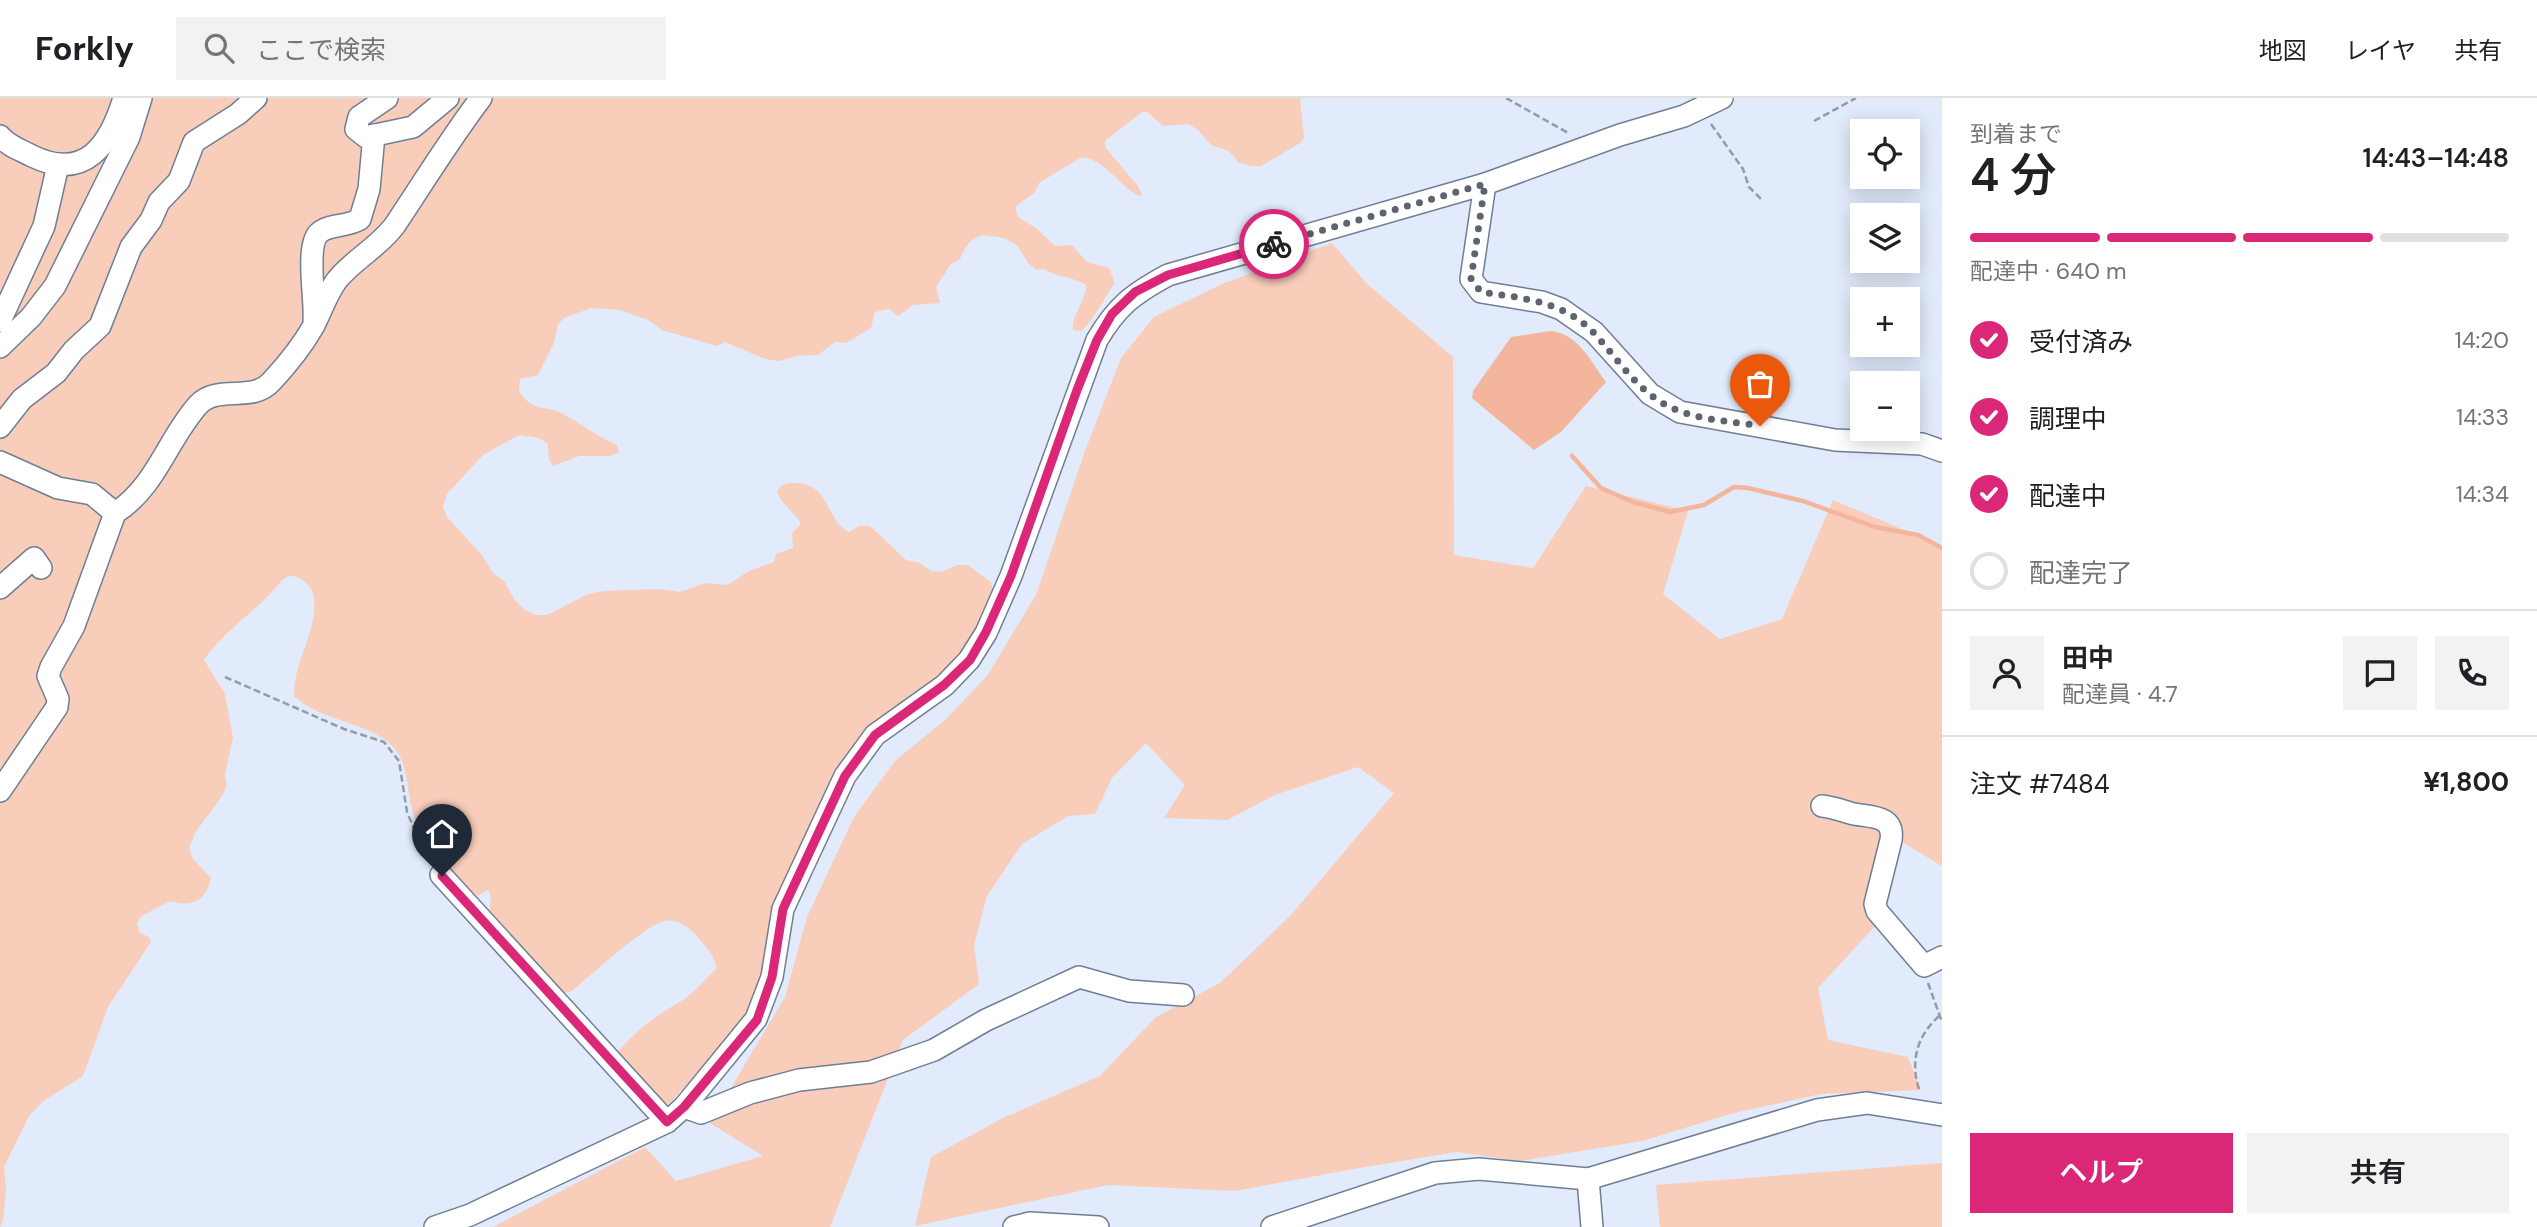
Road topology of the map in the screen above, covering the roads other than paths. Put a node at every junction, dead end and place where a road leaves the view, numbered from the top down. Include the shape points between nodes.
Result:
1 (124, 98) edge
2 (141, 98) edge
3 (256, 98) edge
4 (387, 98) edge
5 (448, 98) edge
6 (481, 98) edge
7 (1713, 103) edge
8 (374, 135) junction
9 (0, 136) edge
10 (58, 165) junction
11 (1485, 184) junction
12 (0, 321) edge
13 (313, 326) junction
14 (0, 347) edge
15 (0, 427) edge
16 (1942, 451) edge
17 (0, 462) edge
18 (115, 513) junction
19 (41, 568) dead end
20 (0, 588) edge
21 (0, 791) edge
22 (1822, 806) dead end
23 (442, 876) road end
24 (1942, 957) edge
25 (1183, 995) dead end
26 (684, 1107) junction
27 (1942, 1115) edge
28 (667, 1122) junction
29 (1588, 1179) junction
30 (435, 1227) edge
31 (1014, 1227) edge
32 (1098, 1227) edge
33 (1272, 1227) edge
34 (1592, 1227) edge

1 - 10 street via 116,124 101,148 87,159
2 - 14 street via 129,137 55,286
3 - 15 street via 194,142 179,181 136,237 100,326 56,373 22,399
4 - 8 street via 363,112 356,124 360,134
5 - 8 street via 413,127
6 - 13 street via 394,226 337,280
7 - 11 street
8 - 13 street via 369,189 360,219 323,230 315,238
9 - 10 street via 8,144
10 - 12 street via 44,226
11 - 16 street via 1471,279 1475,287 1481,292 1542,302 1580,320 1635,380 1664,404 1680,412 1835,440 1922,444
11 - 26 street via 1168,275 1135,292 1112,314 1097,340 986,632 970,660 944,685 875,735 845,776 783,909 772,977 757,1020
13 - 18 street via 264,389 204,399 179,430 142,492
17 - 18 street via 58,488 92,494
18 - 21 street via 74,626 48,676 57,707
19 - 20 street via 34,558
22 - 24 street via 1874,816 1889,826 1891,840 1877,911 1924,966
23 - 28 street
25 - 26 street via 1129,991 1079,977 934,1050 871,1072 799,1080 701,1113
26 - 28 street
27 - 29 street via 1867,1103 1817,1110
28 - 30 street
29 - 33 street via 1479,1169 1435,1173
29 - 34 street
31 - 32 street via 1031,1223

